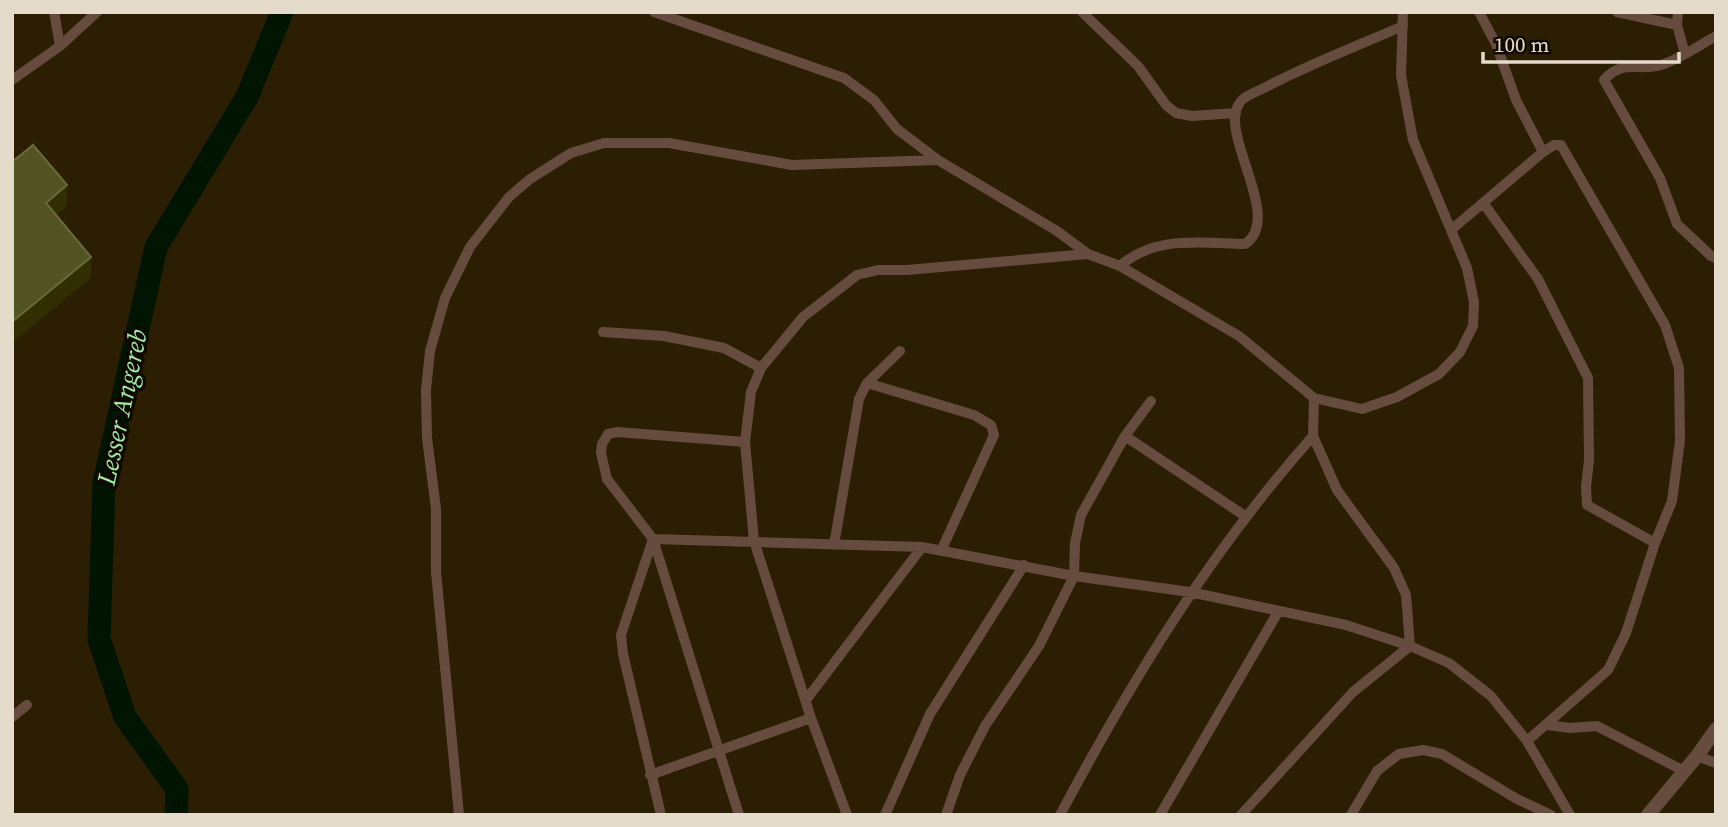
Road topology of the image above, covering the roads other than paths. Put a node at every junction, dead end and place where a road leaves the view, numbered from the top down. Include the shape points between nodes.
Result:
1 (54, 12) edge
2 (96, 12) edge
3 (654, 12) edge
4 (1082, 12) edge
5 (1403, 12) edge
6 (1479, 12) edge
7 (1617, 12) edge
8 (1678, 12) edge
9 (1677, 25) junction
10 (1403, 26) junction
11 (1716, 36) edge
12 (60, 46) junction
13 (1685, 54) junction
14 (12, 80) edge
15 (1236, 113) junction
16 (1543, 152) junction
17 (938, 160) junction
18 (1485, 204) junction
19 (1451, 230) junction
20 (1088, 254) junction
21 (1716, 258) edge
22 (1120, 266) junction
23 (603, 332) dead end
24 (900, 351) dead end
25 (761, 368) junction
26 (867, 383) junction
27 (1314, 398) junction
28 (1151, 401) dead end
29 (1125, 436) junction
30 (1313, 436) junction
31 (745, 442) junction
32 (1245, 516) junction
33 (653, 539) junction
34 (754, 541) junction
35 (1655, 543) junction
36 (834, 545) junction
37 (922, 547) junction
38 (941, 551) junction
39 (1024, 565) junction
40 (1074, 576) junction
41 (1190, 592) junction
42 (1278, 612) junction
43 (1410, 646) junction
44 (806, 700) junction
45 (27, 705) dead end
46 (12, 717) edge
47 (811, 719) junction
48 (1547, 725) junction
49 (1716, 729) edge
50 (1527, 741) junction
51 (719, 751) junction
52 (1697, 756) junction
53 (1716, 763) edge
54 (1684, 771) junction
55 (650, 775) junction
56 (459, 815) edge
57 (661, 815) edge
58 (739, 815) edge
59 (847, 815) edge
60 (885, 815) edge
61 (946, 815) edge
62 (1060, 815) edge
63 (1160, 815) edge
64 (1241, 815) edge
65 (1351, 815) edge
66 (1551, 815) edge
67 (1570, 815) edge
68 (1648, 815) edge

1 - 12 street
2 - 12 street
3 - 17 street via 844,78 874,100 897,129
4 - 15 street via 1138,66 1176,113
5 - 10 street
6 - 16 street
7 - 9 street
8 - 9 street
9 - 13 street
10 - 15 street via 1251,95 1242,100
10 - 19 street via 1401,75 1413,140
11 - 13 street
12 - 14 street
13 - 21 street via 1660,66 1613,70 1604,80 1660,178 1677,224
15 - 22 street via 1235,129 1252,183 1258,224 1253,239 1245,244 1171,243 1134,253
16 - 18 street
16 - 35 street via 1554,145 1565,149 1665,325 1679,368 1680,442 1672,501
17 - 20 street
17 - 56 street via 792,165 669,144 604,144 571,153 530,178 470,247 445,298 430,351 426,390 436,572
18 - 19 street
18 - 35 street via 1538,279 1588,378 1587,505
19 - 27 street via 1467,268 1474,302 1473,326 1460,352 1439,374 1397,397 1362,409
20 - 22 street
20 - 25 street via 858,275 803,317
22 - 27 street via 1239,335
23 - 25 street via 664,335 724,348
24 - 26 street
25 - 31 street via 751,392
26 - 36 street via 859,399
26 - 38 street via 974,415 991,425 995,435
27 - 30 street
28 - 29 street
29 - 32 street
29 - 40 street via 1081,515
30 - 32 street
30 - 43 street via 1337,490 1394,568 1406,595
31 - 33 street via 630,431 608,434 601,453 607,479
31 - 34 street
32 - 41 street
33 - 34 street
33 - 51 street
33 - 55 street via 621,635
34 - 36 street
34 - 44 street
35 - 48 street via 1626,633 1608,670
36 - 37 street
37 - 38 street
37 - 44 street
38 - 39 street
39 - 40 street
39 - 60 street via 930,714
40 - 41 street
40 - 61 street via 1039,646 985,726
41 - 42 street
41 - 62 street via 1104,732
42 - 43 street via 1346,625
42 - 63 street
43 - 50 street via 1449,663 1491,696
43 - 64 street via 1353,692
44 - 47 street
45 - 46 street
47 - 51 street
47 - 59 street
48 - 50 street
48 - 54 street via 1597,726
49 - 52 street
50 - 67 street
51 - 55 street
51 - 58 street
52 - 53 street
52 - 54 street
54 - 68 street
55 - 57 street
65 - 66 street via 1377,771 1399,754 1423,750 1442,754

